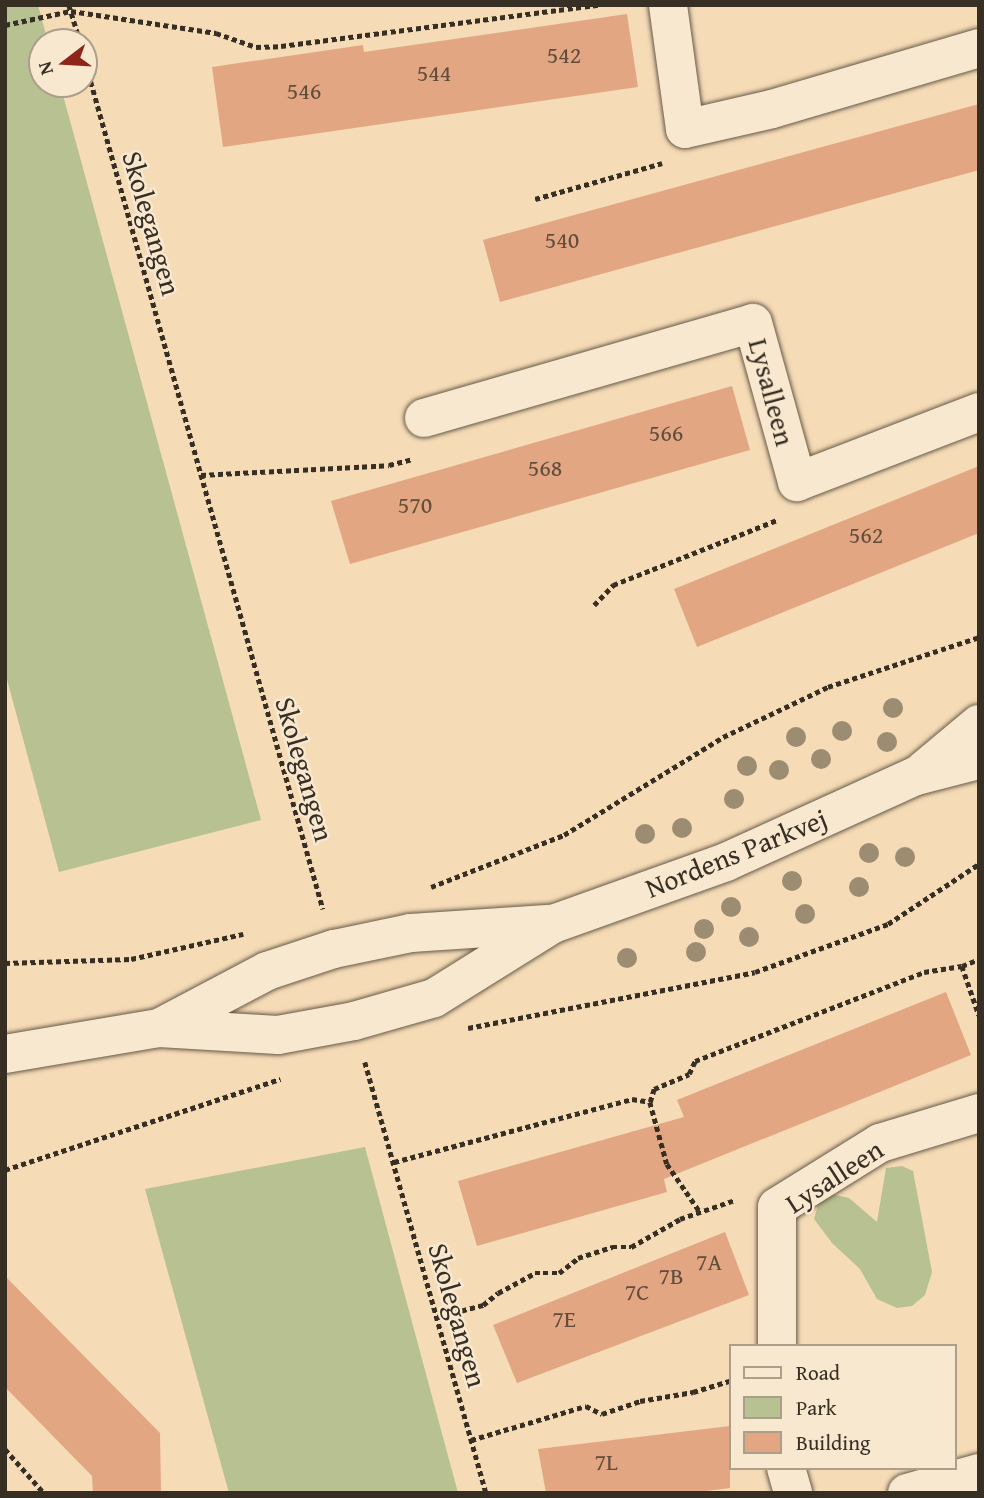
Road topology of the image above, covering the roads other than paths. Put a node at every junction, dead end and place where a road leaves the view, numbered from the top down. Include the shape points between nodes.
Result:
1 (668, 5) edge
2 (979, 48) edge
3 (979, 412) edge
4 (424, 418) dead end
5 (979, 724) edge
6 (979, 760) edge
7 (916, 776) junction
8 (553, 924) junction
9 (159, 1028) junction
10 (5, 1054) edge
11 (979, 1113) edge
12 (777, 1344) edge
13 (787, 1470) edge
14 (979, 1473) edge
15 (793, 1493) edge
16 (906, 1493) edge

1 - 2 street via 685,129 785,106
3 - 4 street, Lysalleen via 797,482 754,323
5 - 7 street, Nordens Parkvej
6 - 7 street, Nordens Parkvej
7 - 8 street, Nordens Parkvej via 726,862
8 - 9 street, Nordens Parkvej via 411,933 334,949 268,971
8 - 9 street, Nordens Parkvej via 434,998 354,1021 278,1035
9 - 10 street, Nordens Parkvej
11 - 12 street, Lysalleen via 880,1143 777,1207
13 - 15 street
14 - 16 street

